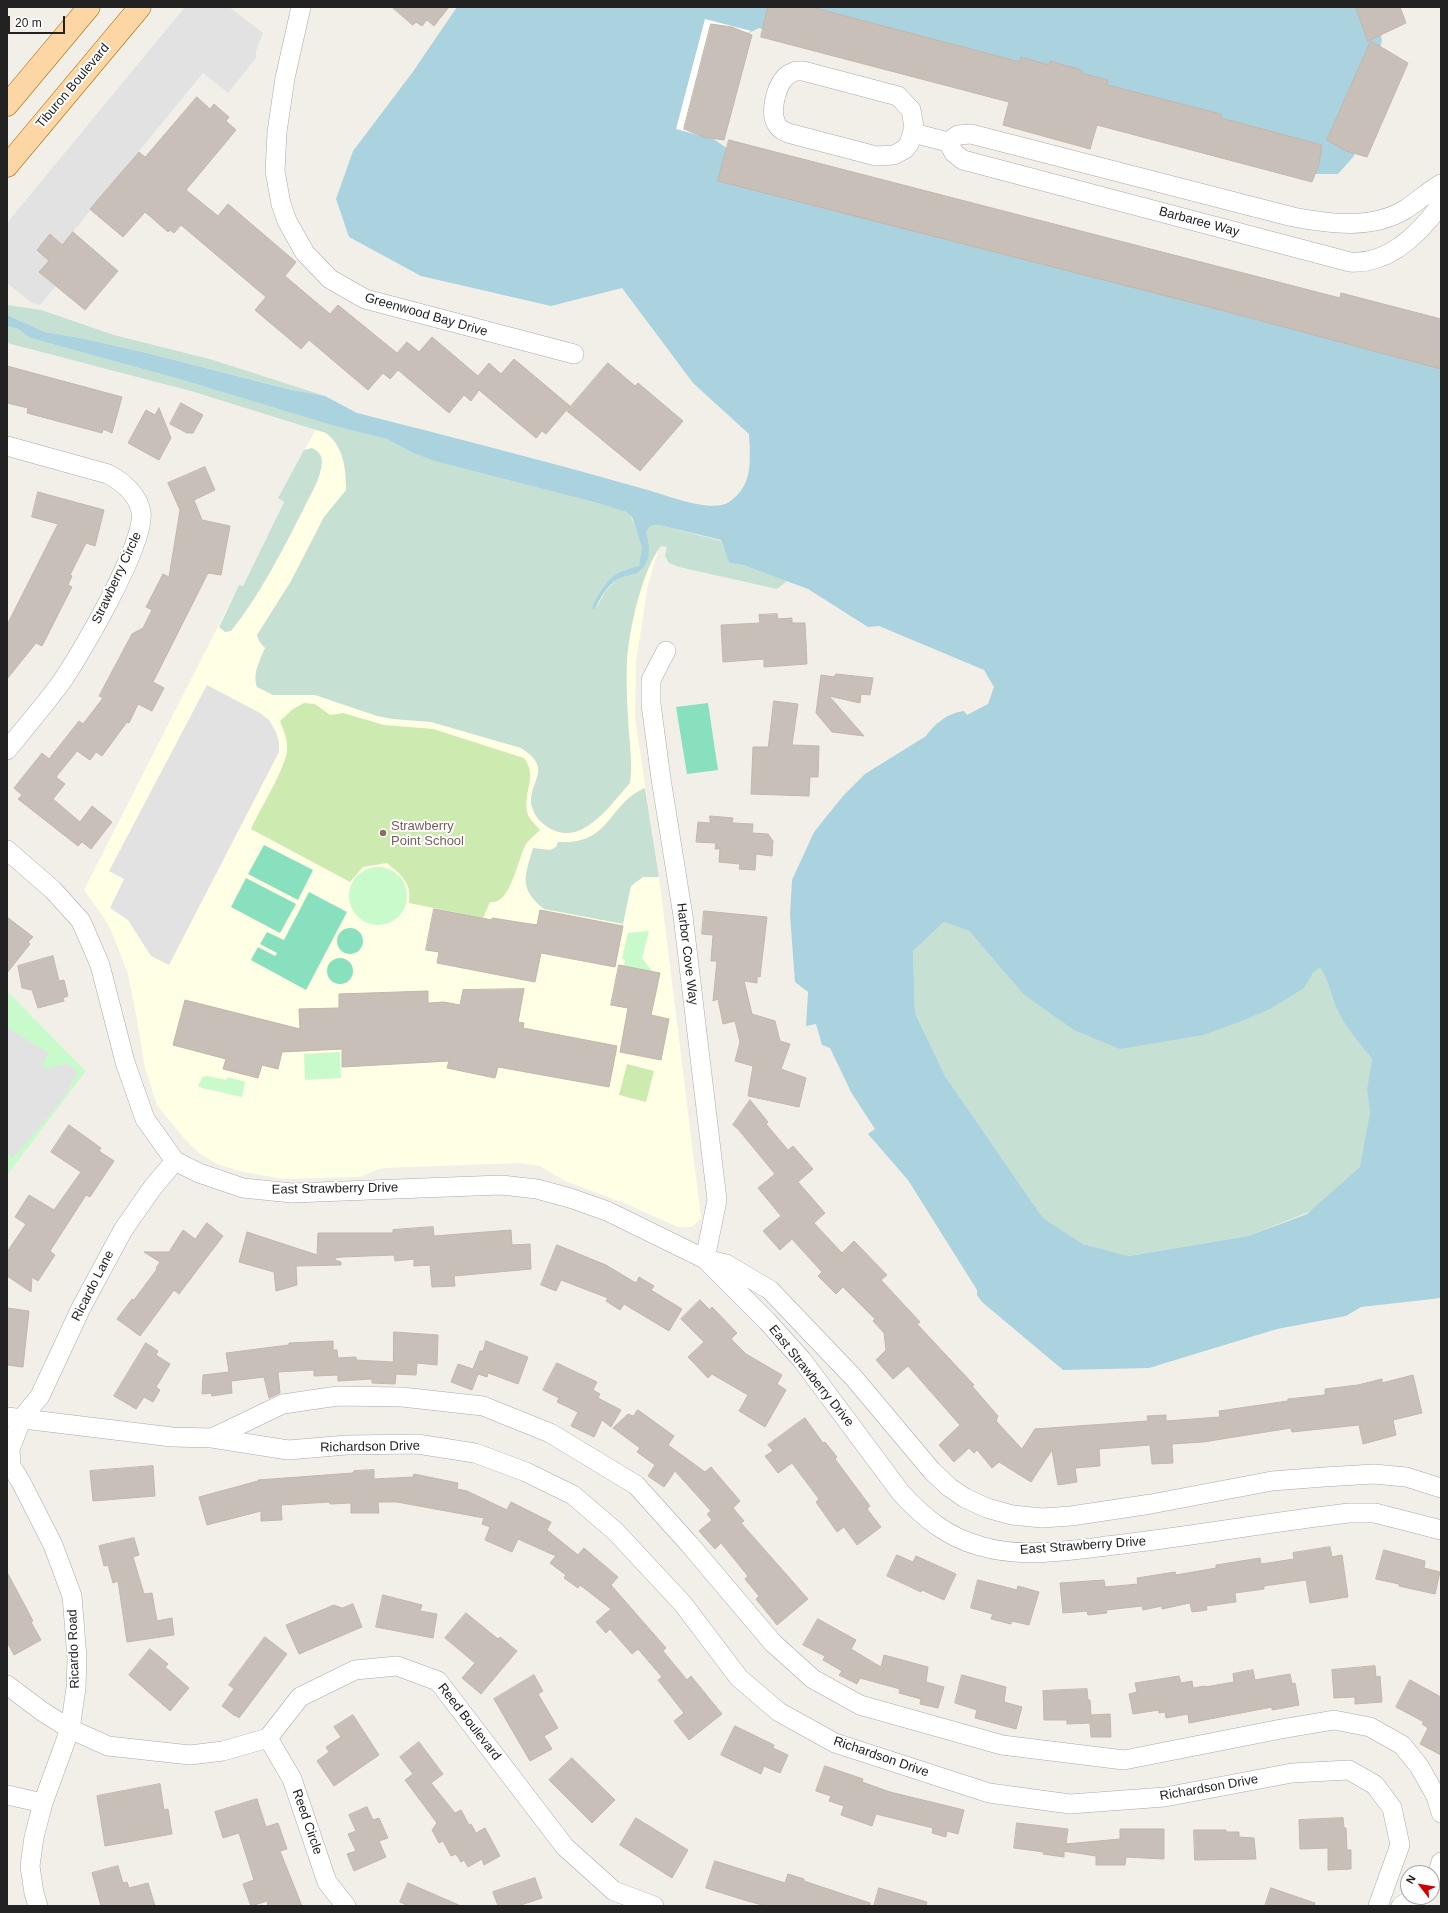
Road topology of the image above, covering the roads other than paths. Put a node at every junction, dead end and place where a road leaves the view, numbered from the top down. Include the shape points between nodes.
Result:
1 (89, 7) edge
2 (140, 7) edge
3 (301, 7) edge
4 (7, 104) edge
5 (913, 133) junction
6 (948, 142) junction
7 (7, 166) edge
8 (1441, 184) edge
9 (1441, 204) edge
10 (574, 354) dead end
11 (7, 446) edge
12 (666, 651) dead end
13 (7, 750) edge
14 (7, 850) edge
15 (175, 1161) junction
16 (705, 1259) junction
17 (12, 1416) edge
18 (212, 1438) junction
19 (1441, 1488) edge
20 (1441, 1530) edge
21 (7, 1685) edge
22 (70, 1729) junction
23 (268, 1738) junction
24 (7, 1795) edge
25 (43, 1804) junction
26 (1441, 1813) edge
27 (610, 1899) edge
28 (38, 1906) edge
29 (346, 1906) edge
30 (654, 1906) edge
31 (1378, 1906) edge

1 - 4 main road
2 - 7 main road, Tiburon Boulevard
3 - 10 street, Greenwood Bay Drive via 285,78 277,132 275,171 287,221 305,253 330,278 365,299
5 - 5 street via 911,110 898,96 804,71 789,74 783,79 773,110 777,125 788,133 876,156 888,156 899,152 909,144
5 - 6 street
6 - 8 street via 958,135 972,134 1293,217 1328,223 1360,223 1391,216 1406,209
6 - 9 street, Barbaree Way via 954,153 963,160 1350,262 1377,259 1395,250
11 - 13 street, Strawberry Circle via 108,474 119,480 136,500 142,522 139,535 114,591 73,664
12 - 16 street, Harbor Cove Way via 651,680 651,704 684,916 717,1200
14 - 15 street, East Strawberry Drive via 53,890 81,921 100,965 134,1090 145,1119
15 - 16 street, East Strawberry Drive via 222,1182 266,1191 292,1193 501,1185 537,1189 607,1212
15 - 17 street, Ricardo Lane via 123,1230 40,1396
16 - 19 street, East Strawberry Drive via 726,1264 770,1290 854,1378 932,1472 949,1487 965,1498 1012,1516 1071,1516 1272,1481 1374,1474 1406,1477
16 - 20 street, East Strawberry Drive via 802,1360 901,1493 940,1529 960,1540 1004,1552 1055,1551 1349,1513 1375,1513
17 - 18 street, Richardson Drive via 172,1437
17 - 22 street, Ricardo Road via 11,1466 53,1545 72,1596 77,1658
18 - 26 street, Richardson Drive via 283,1404 338,1396 402,1397 483,1406 550,1433 636,1485 773,1643 813,1679 860,1705 1002,1745 1124,1760 1334,1720 1370,1727 1402,1745 1419,1766 1436,1796
18 - 31 street, Richardson Drive via 288,1450 347,1444 417,1444 475,1453 526,1472 573,1495 616,1532 683,1604 739,1678 779,1712 835,1743 989,1793 1070,1804 1164,1797 1292,1773 1350,1770 1375,1785 1392,1808 1400,1845
21 - 22 street
22 - 23 street via 108,1746 190,1755 223,1751
22 - 25 street, Ricardo Road
23 - 27 street, Reed Boulevard via 300,1697 355,1670 397,1666 438,1681 565,1847
23 - 29 street, Reed Circle via 292,1779 327,1882
24 - 25 street
25 - 28 street, Ricardo Road via 34,1837 30,1866
27 - 30 street, Reed Boulevard

